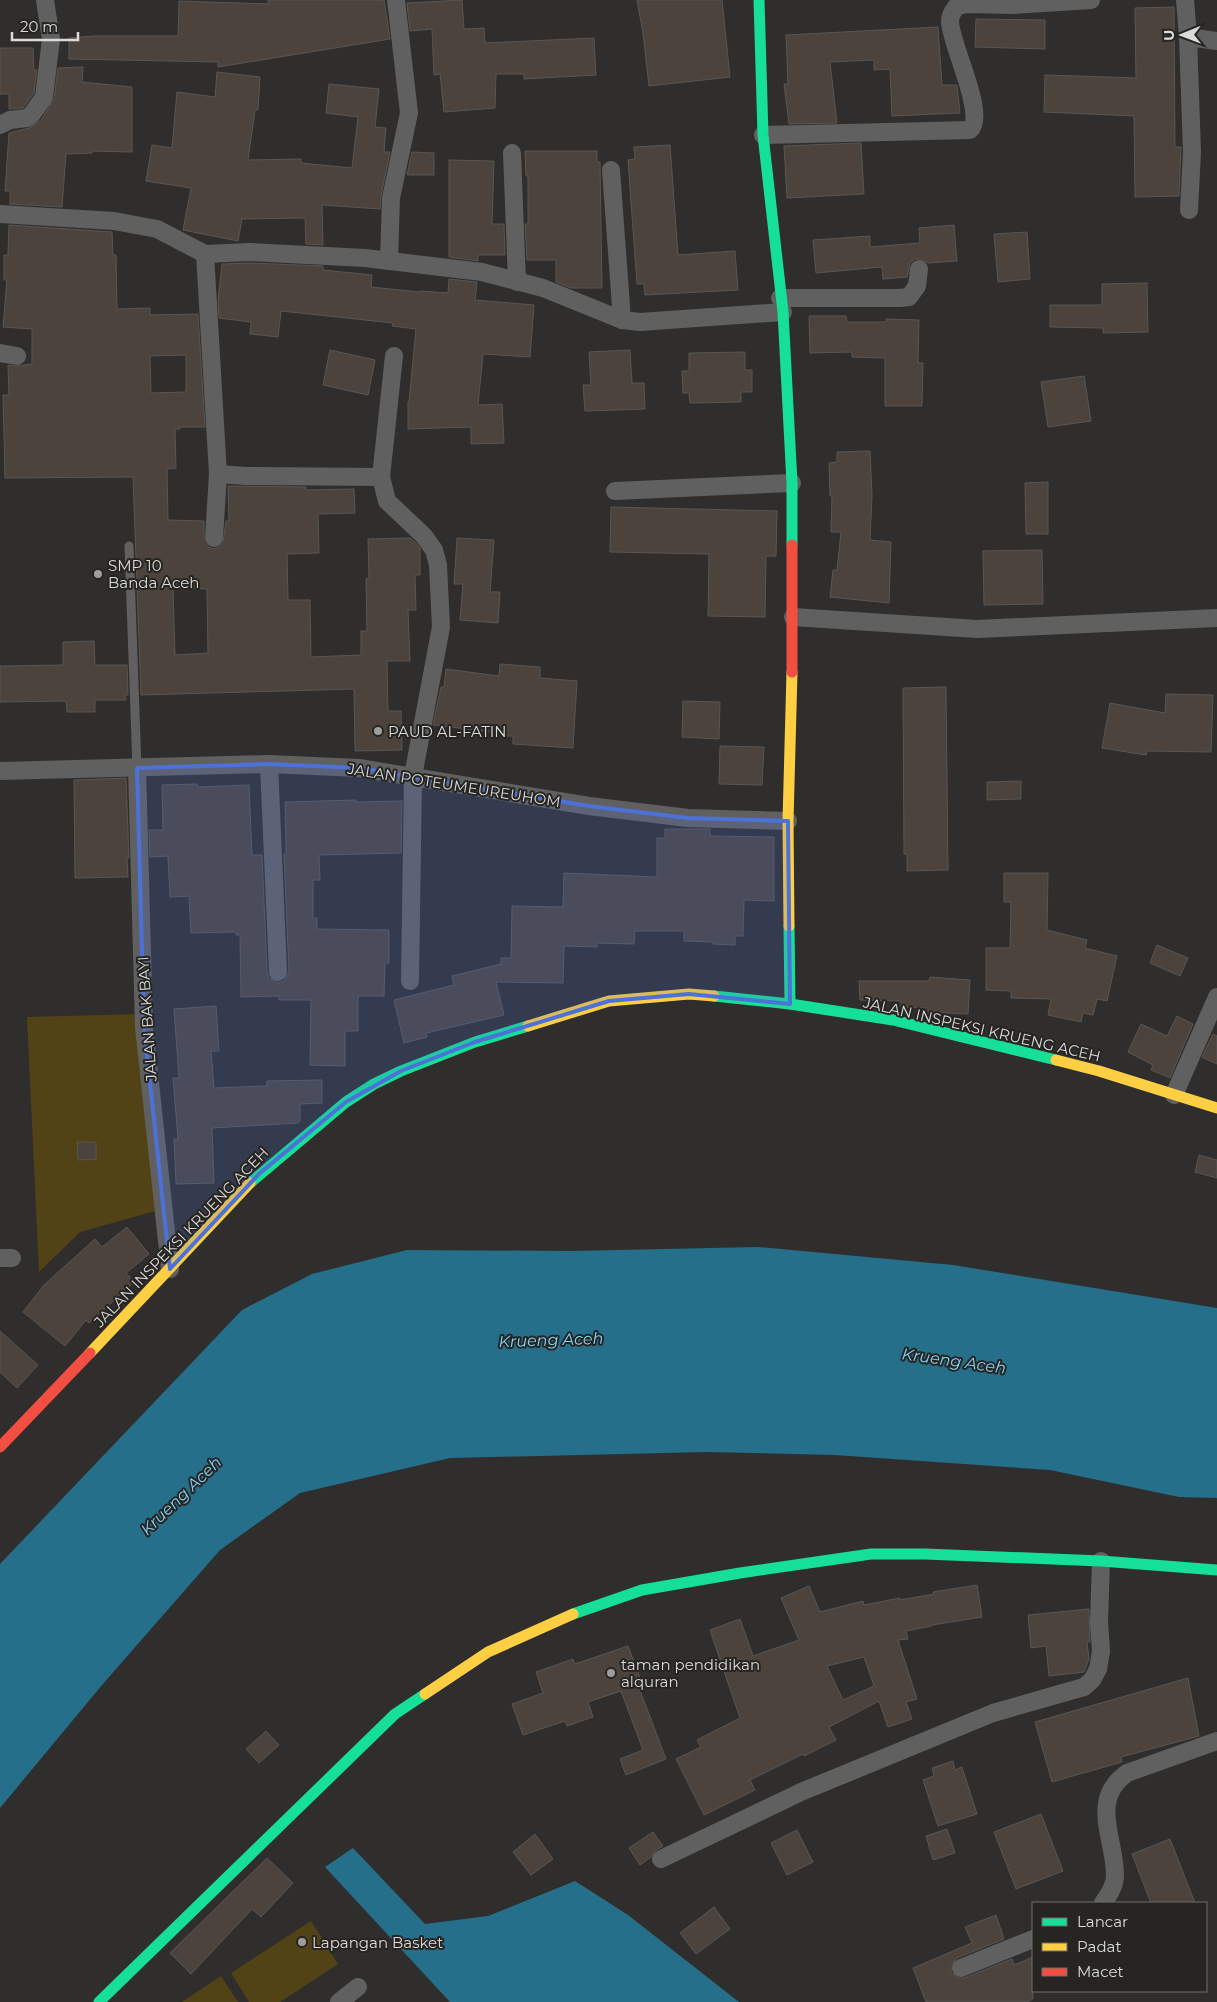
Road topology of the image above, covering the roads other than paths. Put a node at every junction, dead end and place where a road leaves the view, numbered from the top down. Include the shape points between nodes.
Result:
1 (45, 0) edge
2 (396, 0) edge
3 (759, 0) edge
4 (1091, 0) edge
5 (1185, 0) edge
6 (1188, 37) junction
7 (1217, 41) edge
8 (0, 125) edge
9 (763, 135) junction
10 (512, 153) dead end
11 (611, 170) dead end
12 (1190, 210) dead end
13 (0, 214) edge
14 (205, 254) junction
15 (389, 261) junction
16 (919, 269) dead end
17 (518, 282) junction
18 (781, 305) junction
19 (622, 320) junction
20 (394, 356) dead end
21 (218, 474) junction
22 (381, 477) junction
23 (792, 483) junction
24 (615, 491) dead end
25 (214, 538) dead end
26 (129, 546) dead end
27 (793, 617) junction
28 (1217, 618) edge
29 (269, 764) junction
30 (137, 768) junction
31 (0, 771) edge
32 (413, 776) junction
33 (788, 821) junction
34 (278, 972) dead end
35 (410, 981) dead end
36 (1217, 997) edge
37 (790, 1004) junction
38 (1174, 1095) junction
39 (1217, 1108) edge
40 (170, 1269) junction
41 (0, 1447) edge
42 (1101, 1561) junction
43 (1217, 1570) edge
44 (1217, 1741) edge
45 (661, 1859) dead end
46 (1104, 1902) edge
47 (1032, 1939) edge
48 (961, 1968) dead end
49 (358, 1987) dead end
50 (99, 2002) edge
51 (339, 2002) edge

1 - 8 street via 50,38 44,97 27,118
2 - 15 street via 409,113 391,198
3 - 9 street
4 - 9 street via 956,7 950,21 954,43 970,87 974,115 970,130
5 - 6 street
6 - 7 street
6 - 12 street via 1192,152
9 - 18 street
10 - 17 street
11 - 19 street
13 - 14 street via 114,221 157,229
14 - 15 street via 250,252
14 - 21 street
15 - 17 street via 482,272
16 - 18 street via 917,286 908,297
17 - 19 street via 543,288
18 - 19 street via 640,322
18 - 23 street
20 - 22 street
21 - 22 street
21 - 25 street
22 - 32 street via 387,501 424,536 434,550 438,565 441,627
23 - 24 street
23 - 27 street
26 - 30 lane
27 - 28 street via 978,628
27 - 33 street
29 - 30 street, JALAN POTEUMEUREUHOM
29 - 32 street, JALAN POTEUMEUREUHOM via 359,768
29 - 34 street
30 - 31 street, JALAN POTEUMEUREUHOM
30 - 40 street, JALAN BAK BAYI via 144,1027
32 - 33 street, JALAN POTEUMEUREUHOM via 589,806 688,818
32 - 35 street
33 - 37 street
36 - 38 street
37 - 38 street, JALAN INSPEKSI KRUENG ACEH via 893,1020 1099,1071
37 - 40 street, JALAN INSPEKSI KRUENG ACEH via 689,994 609,1001 475,1042 401,1071 346,1102 259,1174
38 - 39 street, JALAN INSPEKSI KRUENG ACEH
40 - 41 street, JALAN INSPEKSI KRUENG ACEH
42 - 43 street
42 - 45 street via 1101,1651 1098,1669 1084,1687 993,1714 801,1792
42 - 50 street via 871,1554 642,1590 560,1618 488,1652 395,1714
44 - 46 street via 1127,1773 1112,1788 1106,1812 1115,1876 1112,1890
47 - 48 street
49 - 51 street

